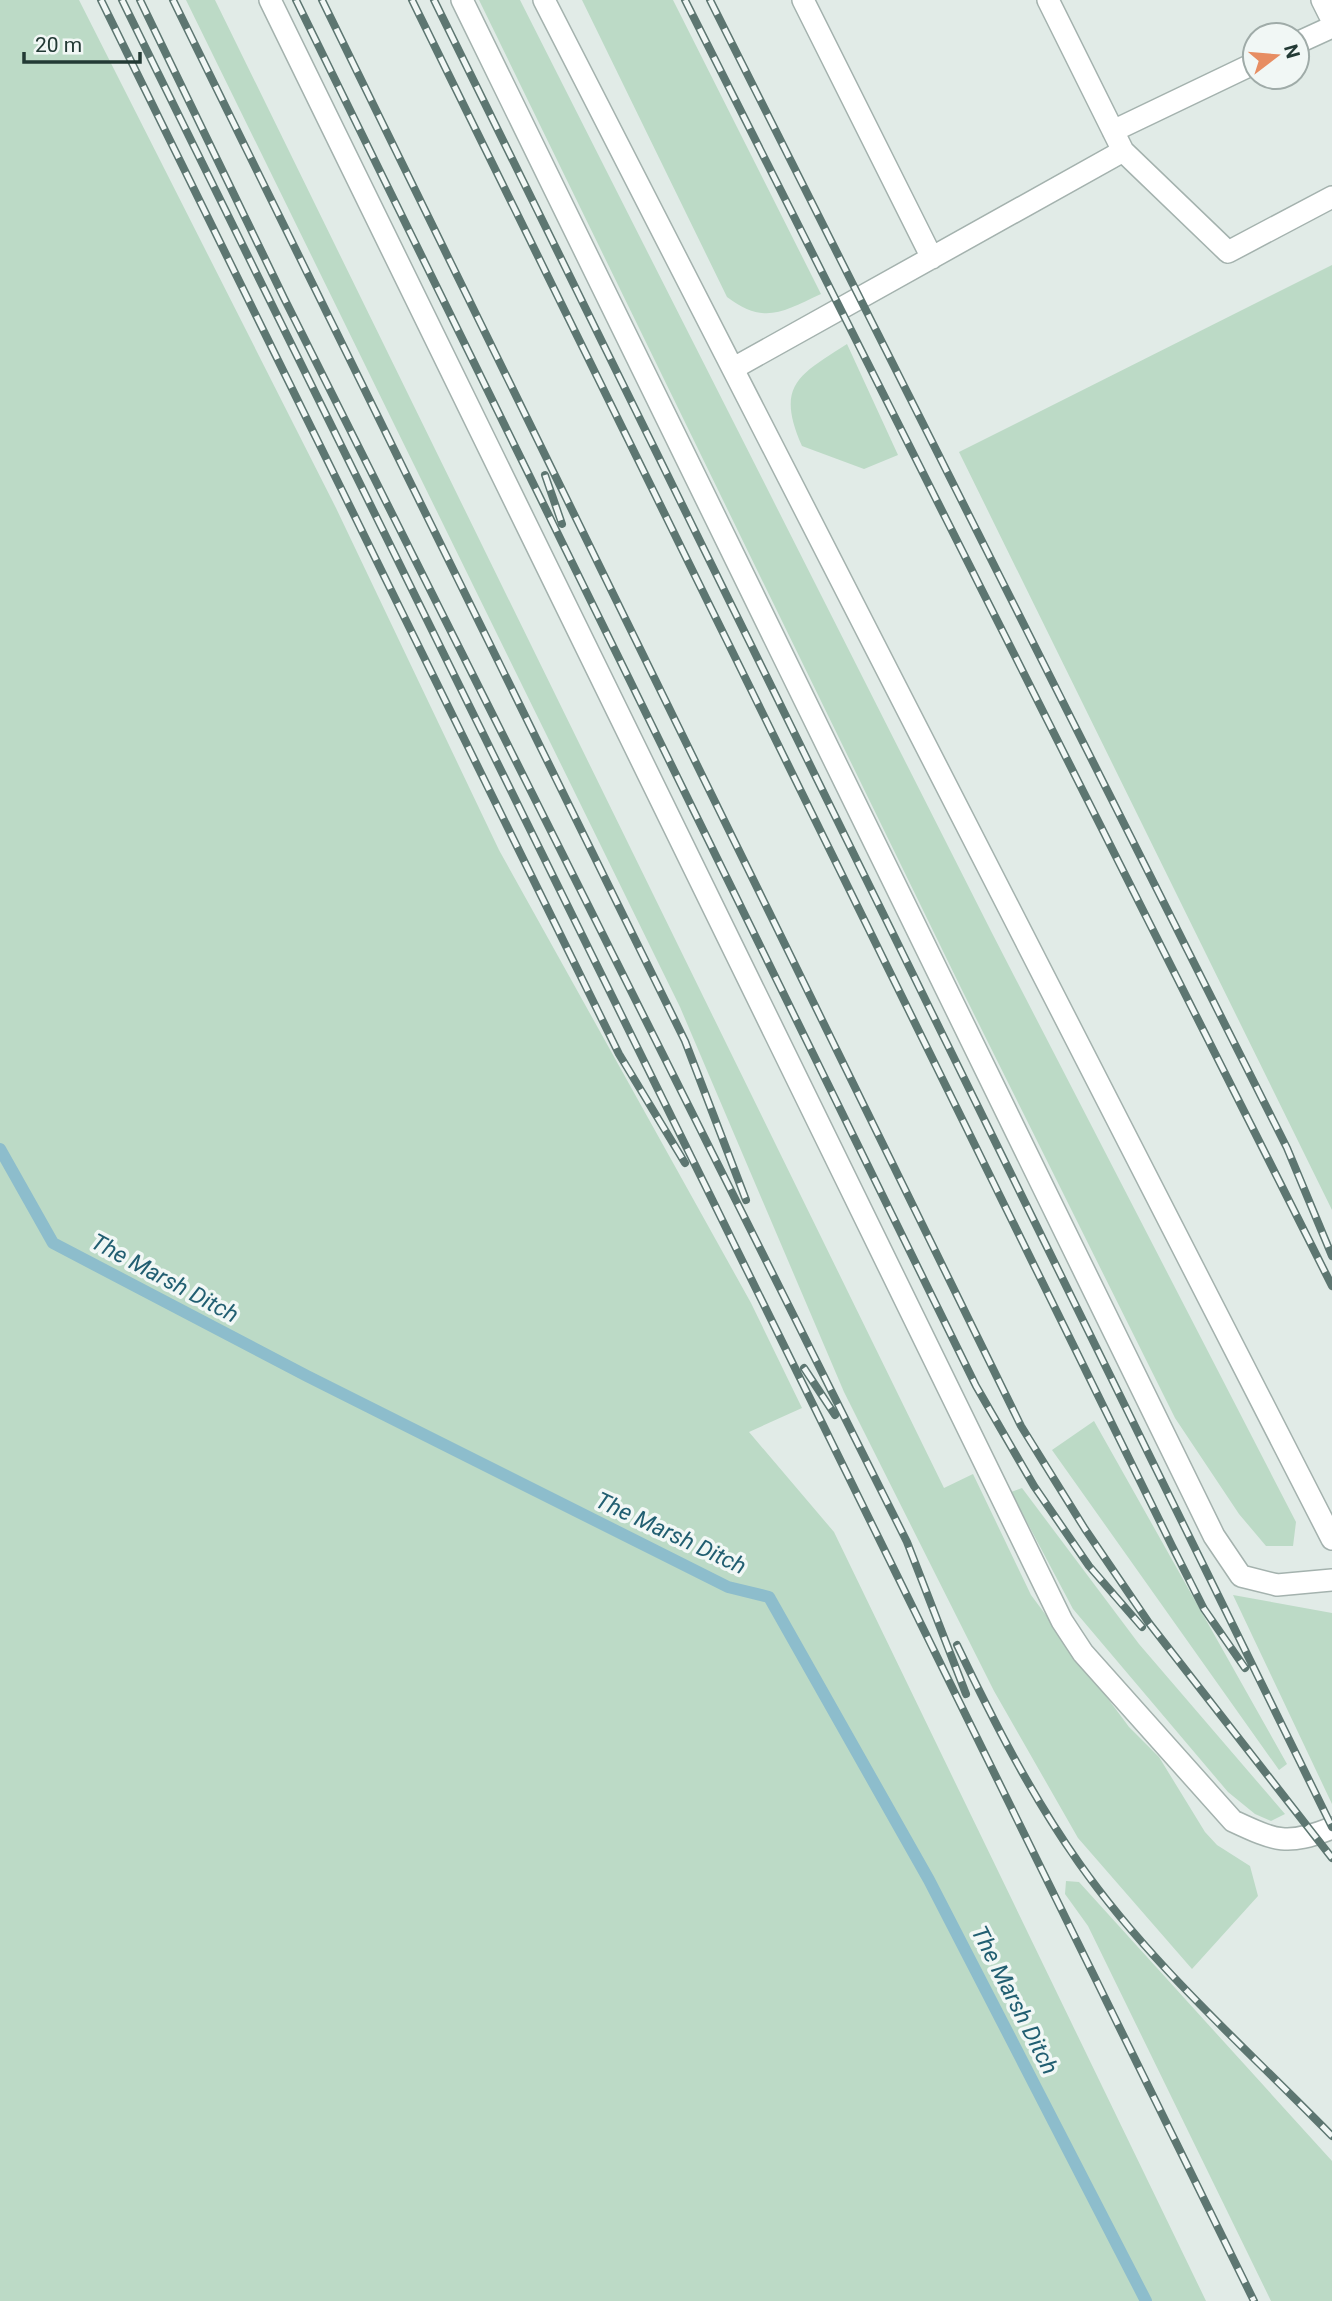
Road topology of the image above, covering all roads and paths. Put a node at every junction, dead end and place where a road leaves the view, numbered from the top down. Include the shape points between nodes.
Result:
1 (270, 0) edge
2 (462, 0) edge
3 (544, 0) edge
4 (803, 0) edge
5 (1048, 0) edge
6 (1322, 0) edge
7 (1332, 20) edge
8 (1332, 27) edge
9 (1311, 37) edge
10 (1241, 70) edge
11 (1113, 131) junction
12 (1123, 151) junction
13 (1332, 197) edge
14 (932, 258) junction
15 (734, 368) junction
16 (1332, 1539) edge
17 (1332, 1580) edge
18 (1332, 1828) edge

1 - 18 lane via 1062,1621 1083,1653 1233,1821 1288,1841
2 - 17 lane via 1214,1536 1241,1576 1277,1585
3 - 15 lane
4 - 14 lane
5 - 11 lane
6 - 7 lane
8 - 9 lane
10 - 11 lane
11 - 12 lane
12 - 13 lane via 1227,252
12 - 14 lane
14 - 15 lane
15 - 16 lane

